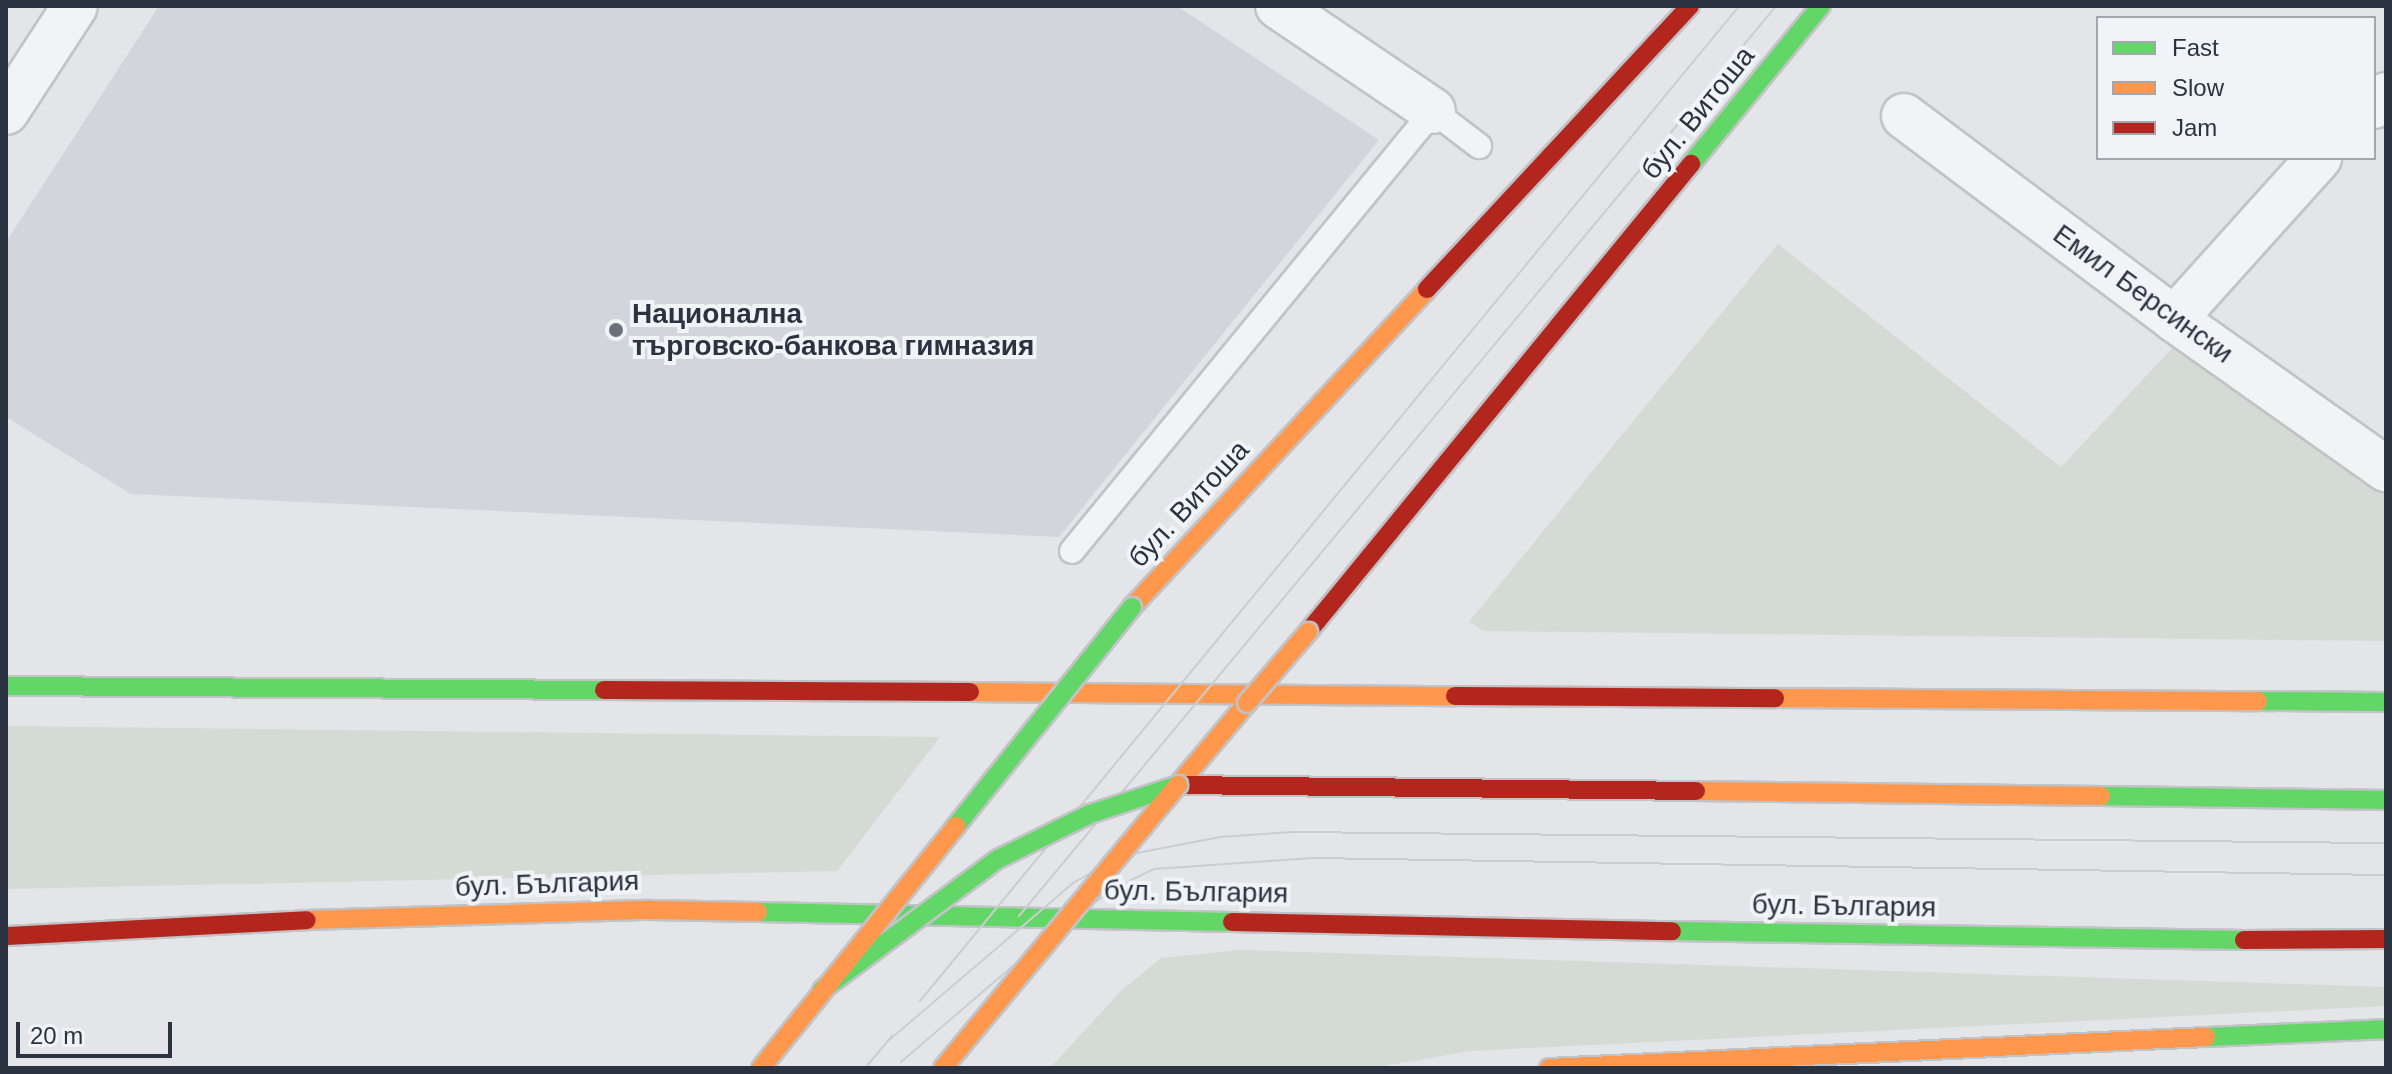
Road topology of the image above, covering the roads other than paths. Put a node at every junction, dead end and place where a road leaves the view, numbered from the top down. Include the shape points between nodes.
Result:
1 (75, 6) edge
2 (1278, 6) edge
3 (1690, 6) edge
4 (1821, 6) edge
5 (1433, 111) junction
6 (6, 112) edge
7 (1904, 116) dead end
8 (1479, 146) dead end
9 (2317, 160) edge
10 (2174, 319) junction
11 (2386, 469) edge
12 (1072, 551) dead end
13 (6, 686) edge
14 (2386, 702) edge
15 (1178, 785) junction
16 (2386, 800) edge
17 (6, 936) edge
18 (2386, 939) edge
19 (822, 990) junction
20 (2386, 1029) edge
21 (1878, 1060) edge
22 (761, 1068) edge
23 (943, 1068) edge
24 (1549, 1068) edge

1 - 6 street
2 - 5 street
3 - 19 main road, бул. Витоша, bridge via 1132,607
4 - 15 main road, бул. Витоша, bridge
5 - 8 lane
5 - 12 lane
7 - 10 street, Емил Берсински
9 - 10 street
10 - 11 street, Емил Берсински
13 - 14 main road
15 - 16 main road
15 - 19 main road, bridge via 1090,814 998,859
15 - 23 main road, бул. Витоша, bridge
17 - 18 main road, бул. България via 162,924 650,910 2165,941
19 - 22 main road, бул. Витоша, bridge
20 - 21 main road
21 - 24 main road

